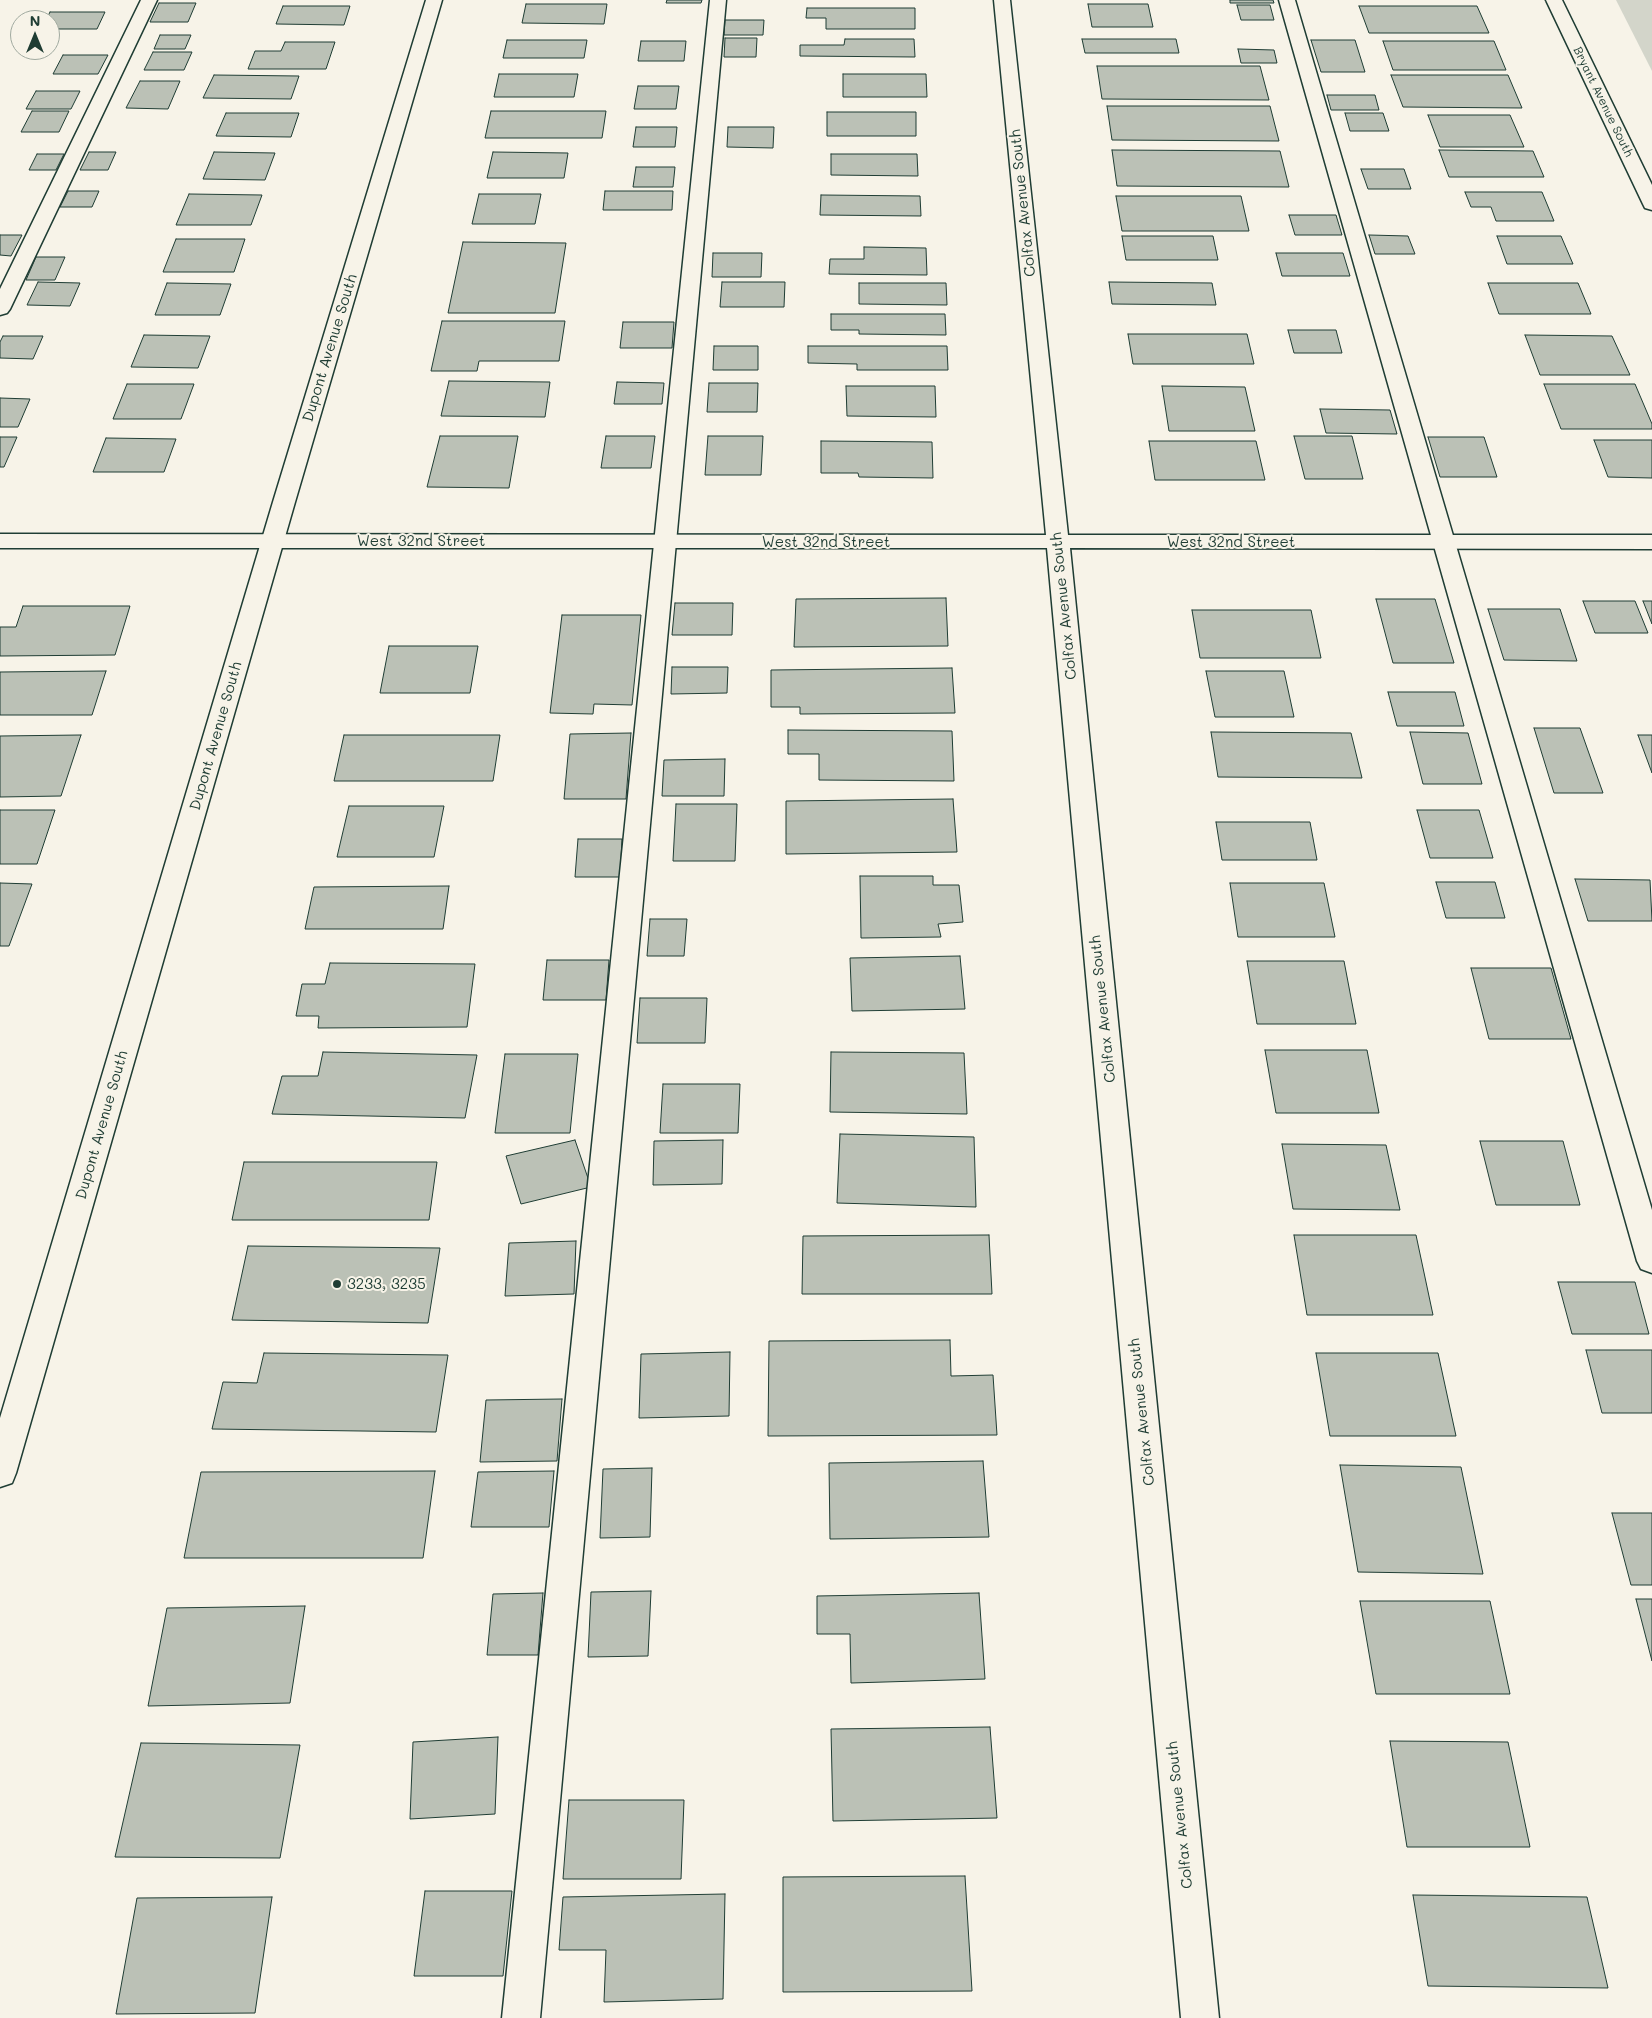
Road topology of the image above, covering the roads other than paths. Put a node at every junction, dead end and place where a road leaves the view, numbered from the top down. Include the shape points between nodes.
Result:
1 (150, 0) edge
2 (434, 0) edge
3 (718, 0) edge
4 (1002, 0) edge
5 (1286, 0) edge
6 (1554, 0) edge
7 (1652, 204) edge
8 (0, 309) edge
9 (273, 541) junction
10 (0, 542) edge
11 (664, 542) junction
12 (1057, 542) junction
13 (1443, 542) junction
14 (1652, 542) edge
15 (1652, 1261) edge
16 (0, 1474) edge
17 (521, 2018) edge
18 (1200, 2018) edge

1 - 8 street
2 - 9 street, Dupont Avenue South
3 - 11 street
4 - 12 street, Colfax Avenue South
5 - 13 street
6 - 7 street, Bryant Avenue South
9 - 10 street, West 32nd Street
9 - 11 street, West 32nd Street
9 - 16 street, Dupont Avenue South
11 - 12 street, West 32nd Street
11 - 17 street
12 - 13 street, West 32nd Street
12 - 18 street, Colfax Avenue South
13 - 14 street, West 32nd Street
13 - 15 street

